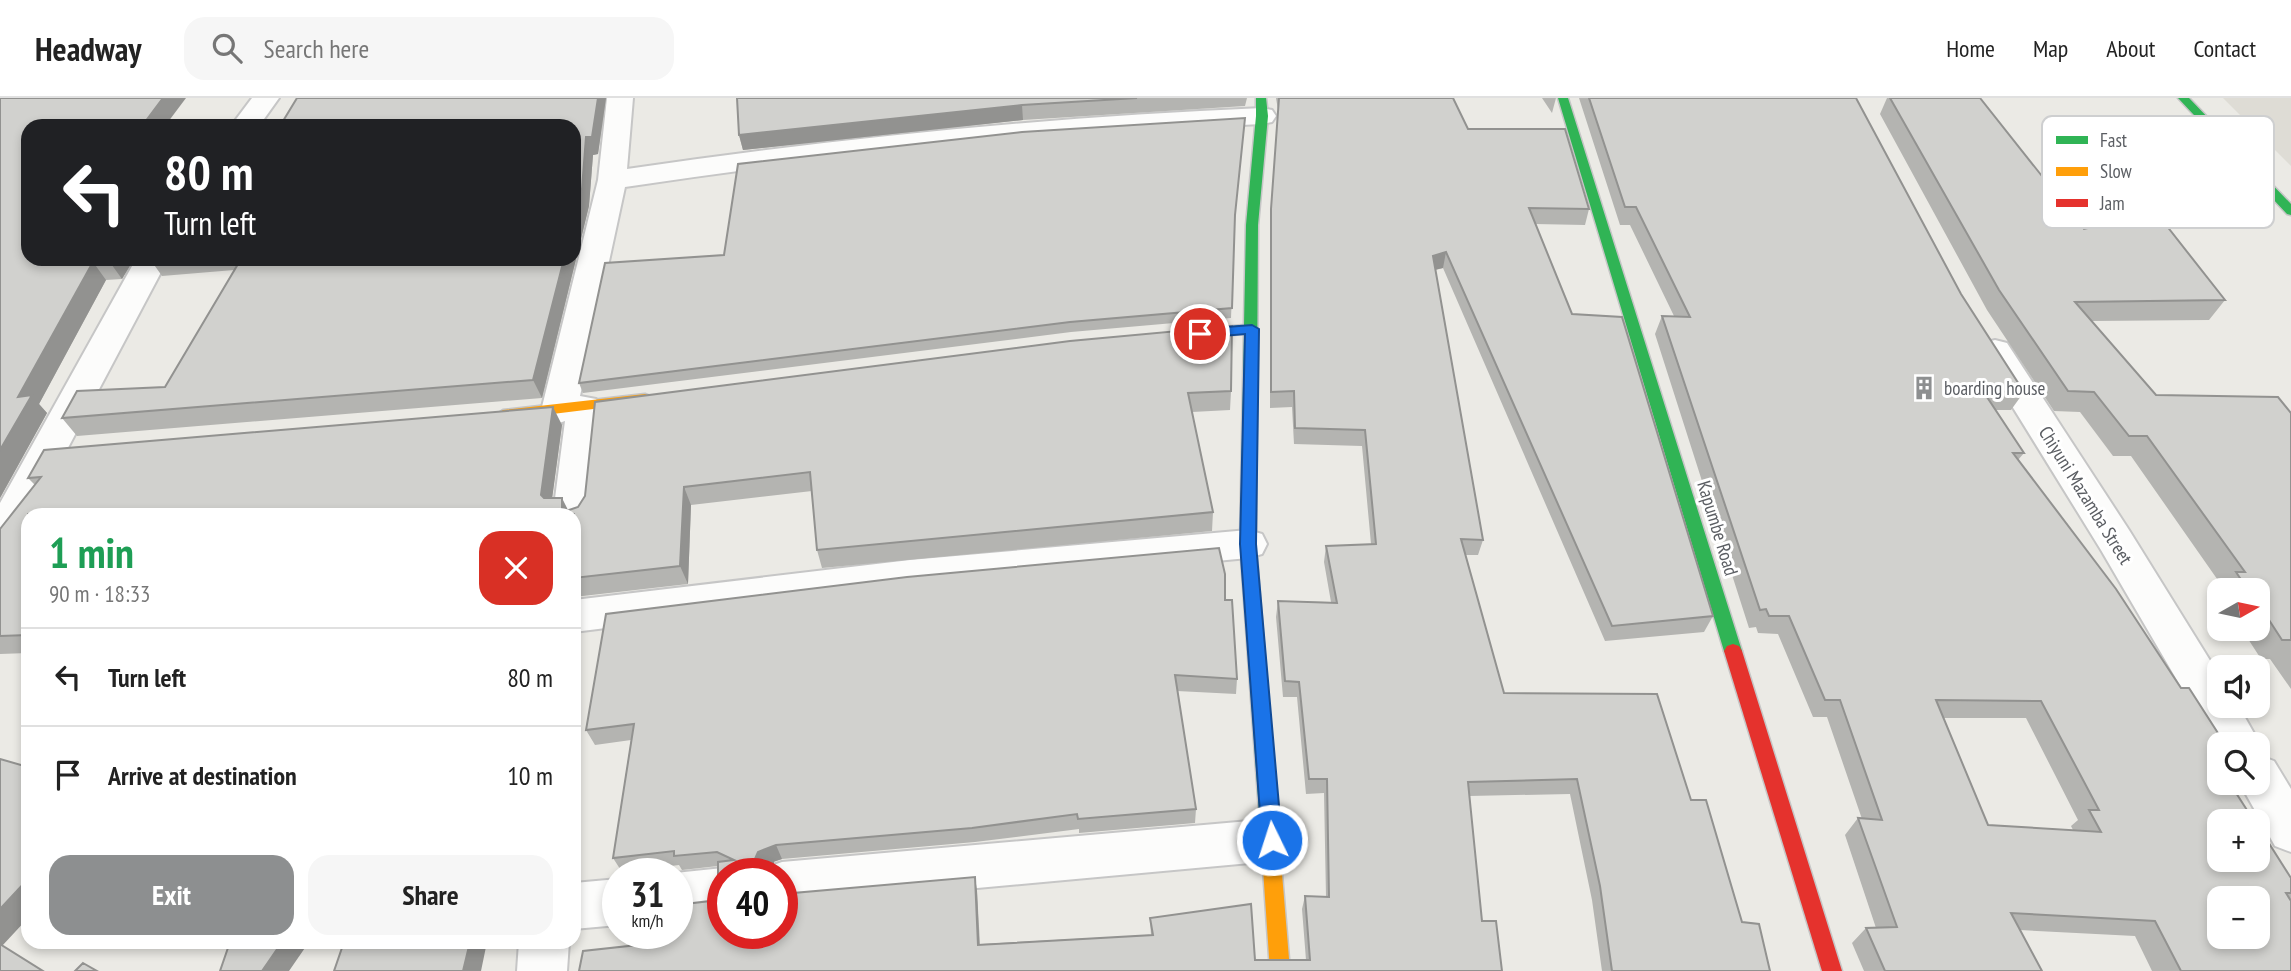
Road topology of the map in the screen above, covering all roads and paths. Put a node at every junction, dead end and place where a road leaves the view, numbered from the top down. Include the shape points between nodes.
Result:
1 (266, 98) edge
2 (620, 98) edge
3 (1563, 98) edge
4 (2183, 98) edge
5 (1262, 107) edge
6 (2200, 116) edge
7 (250, 119) edge
8 (612, 180) junction
9 (2274, 193) edge
10 (2291, 211) edge
11 (148, 266) edge
12 (1976, 323) edge
13 (1252, 329) junction
14 (1161, 337) edge
15 (665, 396) edge
16 (572, 409) junction
17 (487, 416) edge
18 (572, 508) edge
19 (0, 533) edge
20 (1248, 544) junction
21 (581, 615) edge
22 (2231, 732) edge
23 (2270, 795) edge
24 (2291, 831) edge
25 (1272, 840) junction
26 (798, 883) edge
27 (602, 903) edge
28 (581, 905) edge
29 (544, 949) edge
30 (542, 971) edge
31 (1280, 971) edge
32 (1832, 971) edge

1 - 7 street
2 - 8 street
3 - 32 street, Kapumbe Road
4 - 6 street
5 - 8 street via 937,136
5 - 13 street via 1252,225
8 - 16 street
9 - 10 street
11 - 19 street via 54,453
12 - 22 street, Chiyuni Mazamba Street
13 - 14 street
13 - 20 street
15 - 16 street
16 - 17 street
16 - 18 street
20 - 21 street via 1053,559
20 - 25 street
23 - 24 street
25 - 26 street
25 - 31 street
27 - 28 street
29 - 30 street

